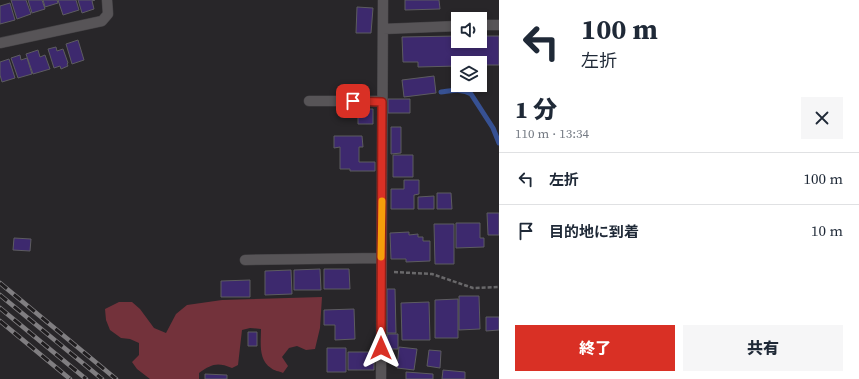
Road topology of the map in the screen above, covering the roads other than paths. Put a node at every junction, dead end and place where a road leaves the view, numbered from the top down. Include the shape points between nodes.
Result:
1 (108, 0) edge
2 (383, 0) edge
3 (487, 25) edge
4 (499, 25) edge
5 (451, 26) edge
6 (383, 29) junction
7 (0, 43) edge
8 (310, 101) dead end
9 (382, 102) junction
10 (381, 258) junction
11 (245, 260) dead end
12 (381, 379) edge

1 - 7 street via 108,14 102,20
2 - 6 street
3 - 4 street
5 - 6 street
6 - 9 street
8 - 9 street
9 - 10 street
10 - 11 street
10 - 12 street

